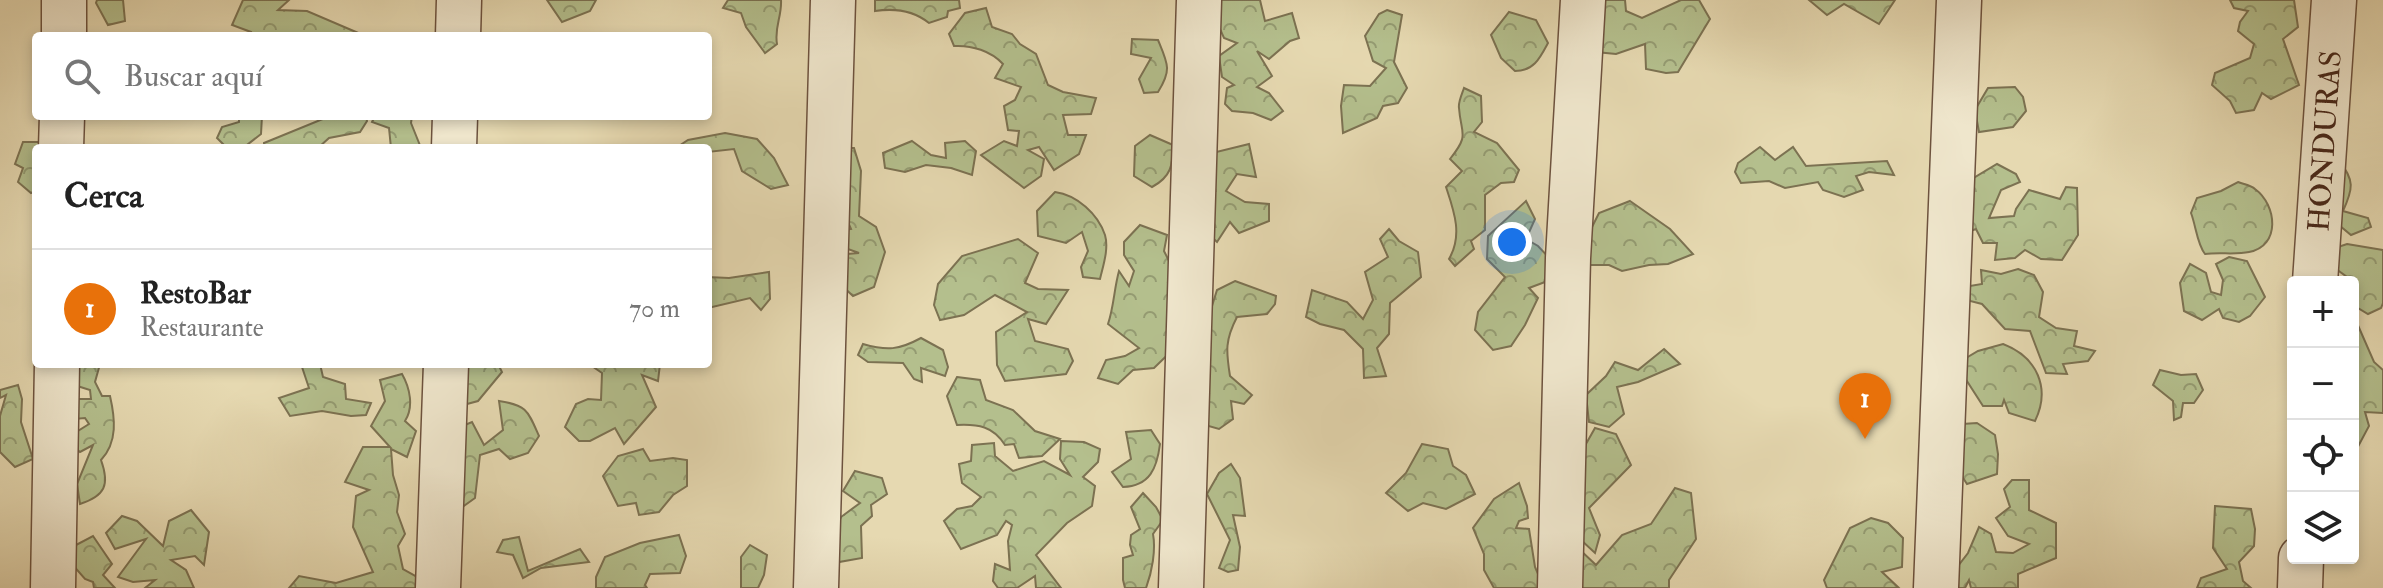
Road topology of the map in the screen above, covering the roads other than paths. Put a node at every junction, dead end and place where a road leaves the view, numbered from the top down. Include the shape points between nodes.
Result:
1 (64, 0) edge
2 (459, 0) edge
3 (833, 0) edge
4 (1199, 0) edge
5 (1583, 0) edge
6 (1959, 0) edge
7 (2334, 0) edge
8 (64, 32) edge
9 (458, 32) edge
10 (62, 120) edge
11 (455, 120) edge
12 (61, 144) edge
13 (454, 144) edge
14 (2315, 276) edge
15 (57, 368) edge
16 (446, 368) edge
17 (2301, 564) edge
18 (53, 588) edge
19 (438, 588) edge
20 (816, 588) edge
21 (1181, 588) edge
22 (1560, 588) edge
23 (1936, 588) edge
24 (2300, 588) edge

1 - 8 street
2 - 9 street
3 - 20 street
4 - 21 street
5 - 22 street via 1567,270
6 - 23 street
7 - 14 street, HONDURAS
10 - 12 street
11 - 13 street
15 - 18 street
16 - 19 street
17 - 24 street

